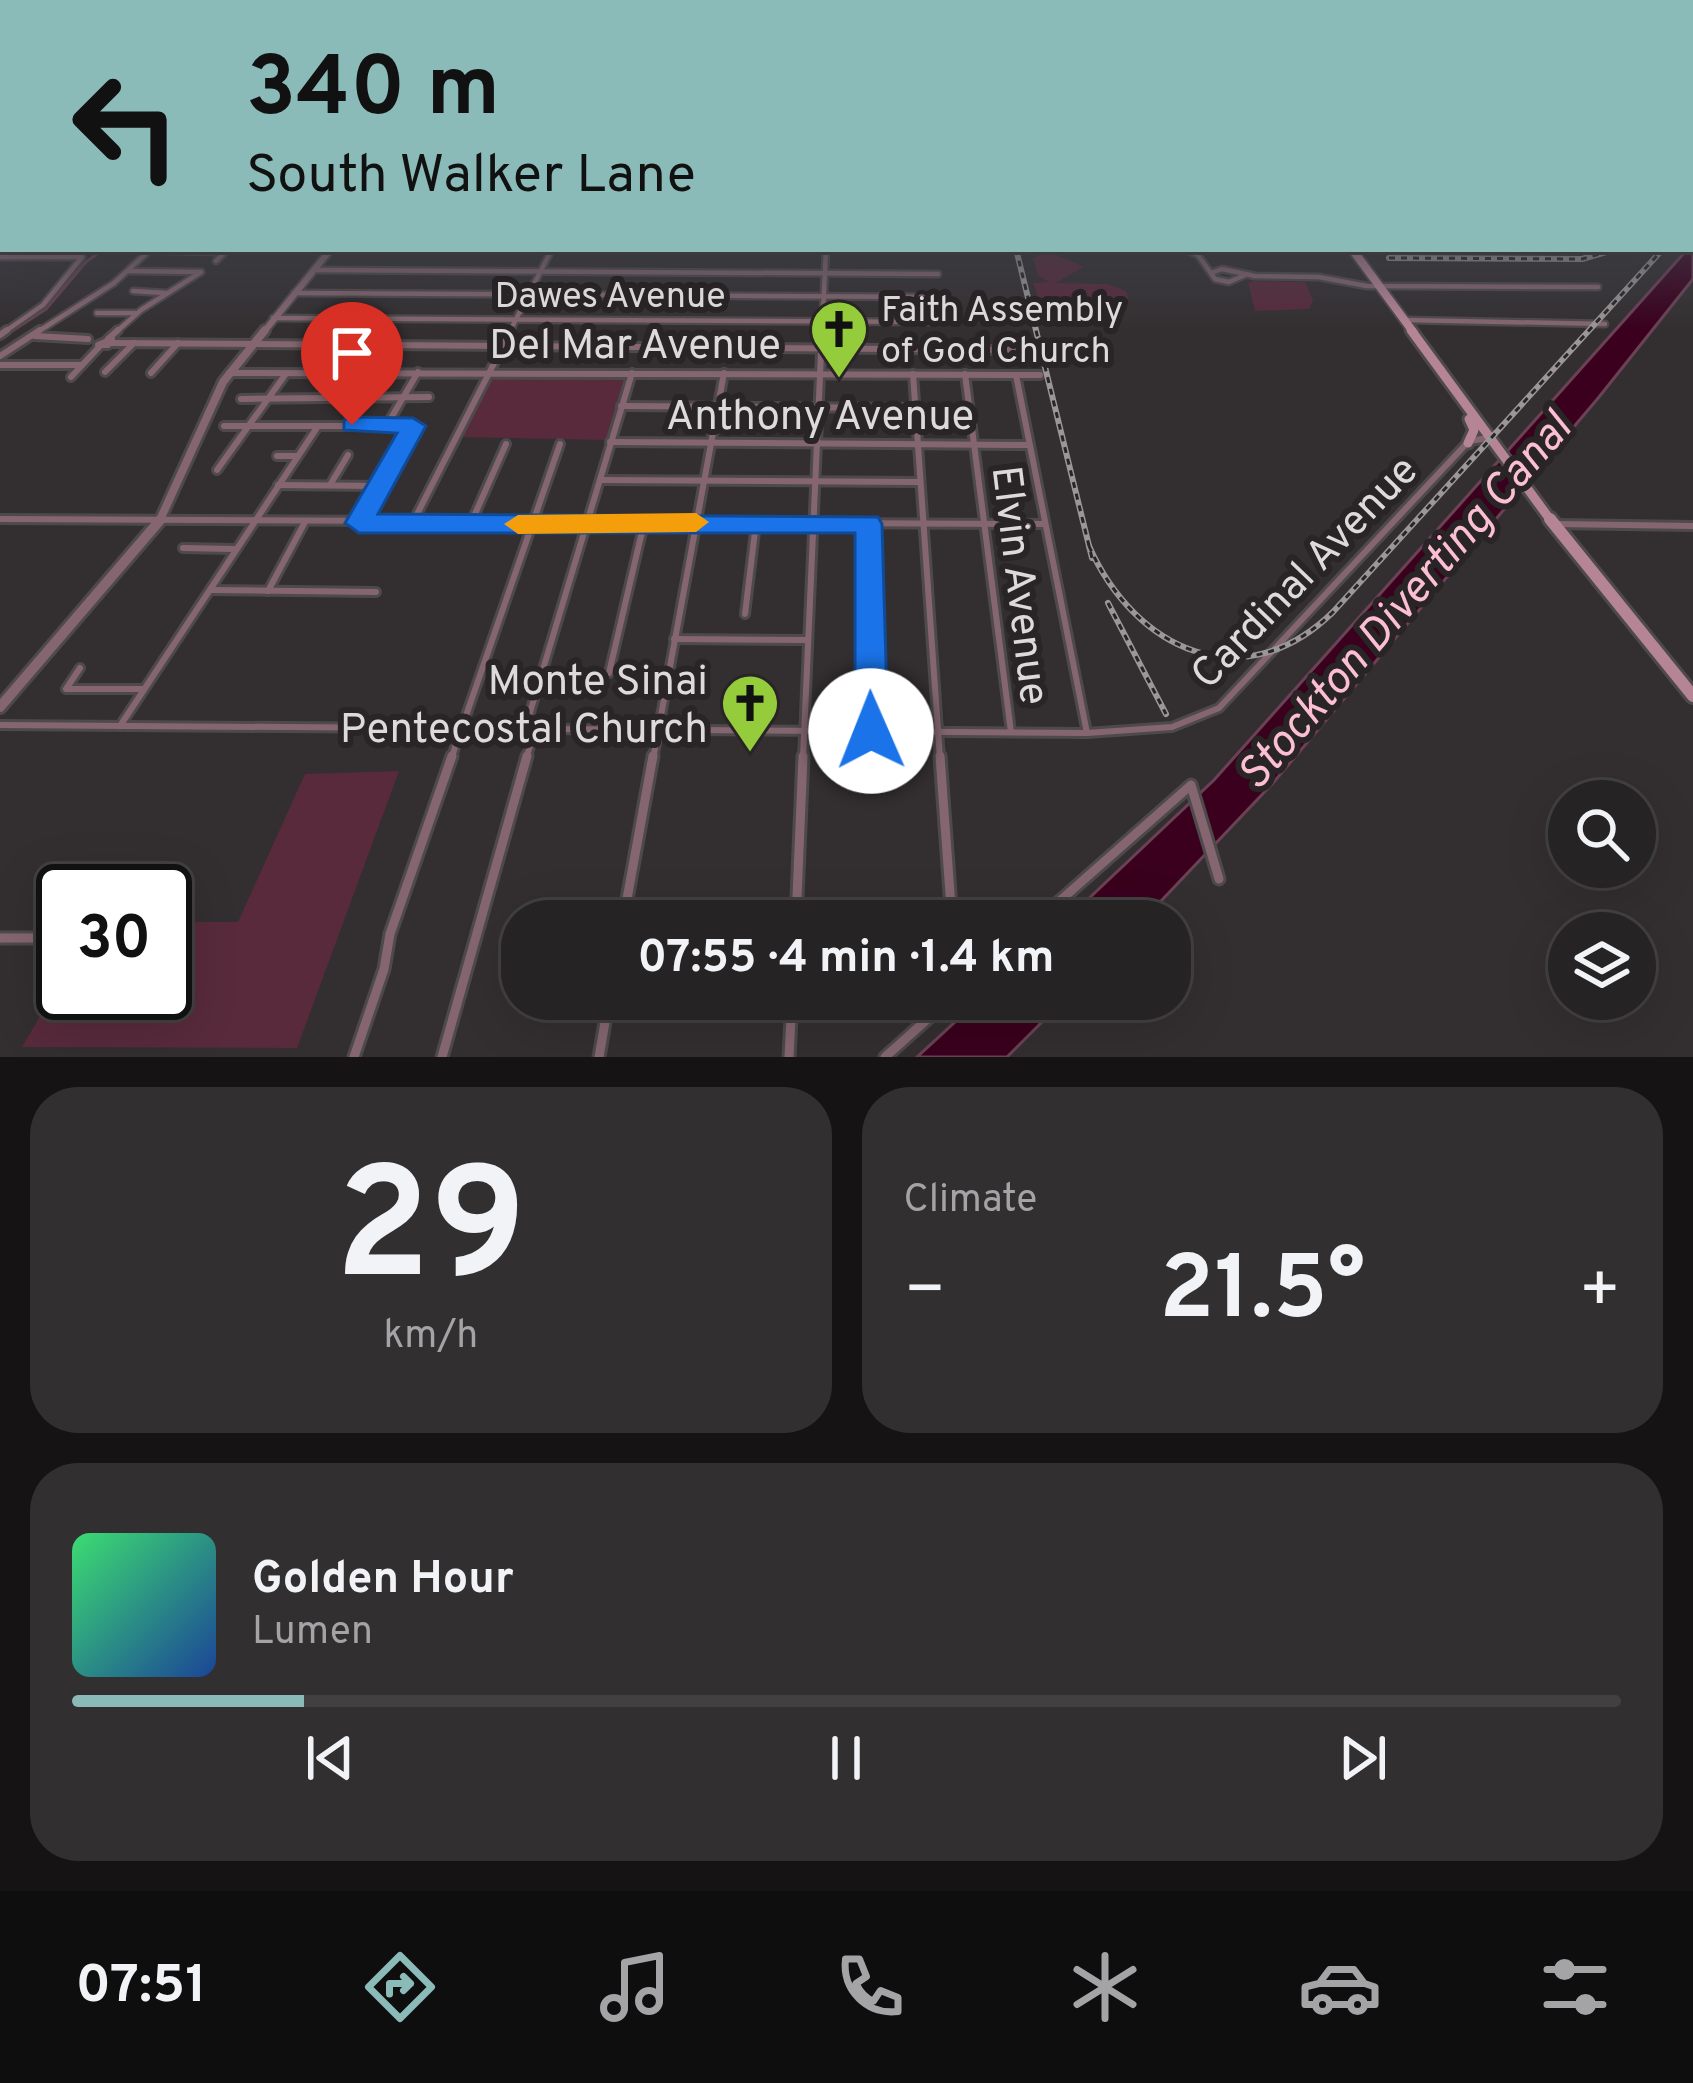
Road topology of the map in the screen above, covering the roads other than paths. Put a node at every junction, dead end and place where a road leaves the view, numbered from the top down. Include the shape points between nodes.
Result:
1 (51, 252) edge
2 (148, 252) edge
3 (225, 252) edge
4 (329, 252) edge
5 (551, 252) edge
6 (826, 252) edge
7 (1189, 252) edge
8 (1354, 252) edge
9 (0, 257) edge
10 (44, 257) junction
11 (216, 261) dead end
12 (314, 270) junction
13 (128, 271) junction
14 (541, 272) junction
15 (825, 273) junction
16 (1211, 273) junction
17 (938, 274) dead end
18 (1245, 276) junction
19 (1379, 286) junction
20 (1598, 287) dead end
21 (134, 291) dead end
22 (169, 293) junction
23 (294, 293) junction
24 (530, 295) junction
25 (824, 297) junction
26 (943, 297) dead end
27 (97, 313) dead end
28 (138, 314) junction
29 (273, 318) junction
30 (517, 320) junction
31 (1406, 320) junction
32 (823, 322) junction
33 (946, 322) dead end
34 (1605, 324) dead end
35 (0, 335) edge
36 (35, 336) junction
37 (88, 339) dead end
38 (110, 341) junction
39 (134, 343) junction
40 (178, 343) junction
41 (251, 344) junction
42 (503, 346) junction
43 (822, 349) junction
44 (1033, 350) dead end
45 (0, 360) edge
46 (82, 365) junction
47 (105, 372) dead end
48 (418, 372) junction
49 (151, 373) dead end
50 (229, 373) junction
51 (286, 373) junction
52 (632, 373) junction
53 (490, 374) junction
54 (724, 374) junction
55 (820, 374) junction
56 (913, 374) junction
57 (965, 374) junction
58 (1016, 375) junction
59 (1040, 375) dead end
60 (71, 377) dead end
61 (1456, 394) junction
62 (404, 397) junction
63 (267, 398) junction
64 (428, 398) dead end
65 (241, 399) dead end
66 (621, 406) junction
67 (718, 407) junction
68 (819, 407) junction
69 (915, 408) junction
70 (318, 425) junction
71 (387, 425) junction
72 (224, 426) dead end
73 (249, 426) junction
74 (1488, 438) junction
75 (610, 442) junction
76 (712, 443) junction
77 (817, 443) junction
78 (506, 444) dead end
79 (560, 444) dead end
80 (918, 444) junction
81 (974, 444) junction
82 (1467, 444) junction
83 (1029, 445) junction
84 (1498, 450) junction
85 (348, 454) dead end
86 (277, 456) dead end
87 (297, 456) junction
88 (217, 470) dead end
89 (598, 480) junction
90 (706, 481) junction
91 (816, 482) junction
92 (920, 482) junction
93 (278, 485) junction
94 (330, 485) junction
95 (379, 486) junction
96 (0, 519) edge
97 (161, 521) junction
98 (252, 521) junction
99 (305, 522) junction
100 (698, 522) junction
101 (359, 523) junction
102 (471, 523) junction
103 (585, 523) junction
104 (644, 523) junction
105 (756, 523) junction
106 (814, 523) junction
107 (412, 524) junction
108 (532, 524) junction
109 (869, 524) junction
110 (923, 524) junction
111 (983, 524) junction
112 (1044, 524) junction
113 (1553, 524) junction
114 (1693, 526) edge
115 (183, 548) dead end
116 (233, 549) junction
117 (210, 590) junction
118 (268, 591) junction
119 (376, 592) dead end
120 (745, 614) dead end
121 (674, 639) junction
122 (808, 640) junction
123 (80, 668) dead end
124 (609, 673) dead end
125 (143, 689) junction
126 (1693, 696) edge
127 (0, 707) edge
128 (0, 724) edge
129 (121, 725) junction
130 (462, 728) junction
131 (531, 729) junction
132 (657, 730) junction
133 (804, 730) junction
134 (871, 731) junction
135 (939, 731) junction
136 (1012, 732) junction
137 (1087, 733) junction
138 (1219, 879) dead end
139 (627, 900) edge
140 (797, 900) edge
141 (951, 900) edge
142 (1060, 900) edge
143 (0, 938) edge
144 (36, 938) edge
145 (605, 1020) edge
146 (791, 1020) edge
147 (926, 1020) edge
148 (354, 1057) edge
149 (442, 1057) edge
150 (599, 1057) edge
151 (789, 1057) edge
152 (885, 1057) edge

1 - 10 street
2 - 13 street
3 - 11 street
4 - 12 street
5 - 14 street
6 - 15 street
7 - 16 street
8 - 19 main road
9 - 10 street
10 - 35 street via 82,257 43,305
12 - 14 street
12 - 23 street
13 - 22 street via 201,272
13 - 36 street
14 - 15 street
14 - 24 street
15 - 17 street
15 - 25 street
16 - 18 street
16 - 18 street via 1223,282
18 - 19 street
19 - 20 street
19 - 31 main road
21 - 22 street
22 - 28 street
23 - 24 street
23 - 29 street
24 - 25 street
24 - 30 street
25 - 26 street
25 - 32 street
27 - 28 street
28 - 38 street
29 - 30 street, Dawes Avenue
29 - 41 street
30 - 32 street, Dawes Avenue
30 - 42 street
31 - 34 street
31 - 61 main road
32 - 33 street, Dawes Avenue
32 - 43 street
36 - 37 street
36 - 45 street
38 - 39 street
38 - 46 street
39 - 40 street
39 - 47 street
40 - 41 street
40 - 49 street
41 - 42 street
41 - 50 street
42 - 43 street
42 - 53 street
43 - 44 street
43 - 55 street
45 - 46 street
46 - 60 street
48 - 51 street, Del Mar Avenue
48 - 53 street, Del Mar Avenue
48 - 62 street
50 - 51 street, Del Mar Avenue
50 - 97 street
51 - 63 street
52 - 53 street, Del Mar Avenue
52 - 54 street, Del Mar Avenue
52 - 66 street
53 - 107 street
54 - 55 street, Del Mar Avenue
54 - 67 street
55 - 56 street, Del Mar Avenue
55 - 68 street
56 - 57 street, Del Mar Avenue
56 - 69 street
57 - 58 street, Del Mar Avenue
57 - 81 street, Elvin Avenue
58 - 59 street, Del Mar Avenue
58 - 83 street
61 - 74 main road
61 - 82 main road via 1474,428
62 - 63 street
62 - 64 street
62 - 71 street
63 - 65 street
63 - 73 street
66 - 67 street
66 - 75 street
67 - 68 street
67 - 76 street
68 - 69 street
68 - 77 street
69 - 80 street
70 - 71 street
70 - 73 street
70 - 87 street
71 - 95 street via 413,426
72 - 73 street
73 - 88 street
74 - 82 street, Cardinal Avenue
74 - 84 main road
75 - 76 street, Anthony Avenue
75 - 89 street
76 - 77 street, Anthony Avenue
76 - 90 street
77 - 80 street, Anthony Avenue
77 - 91 street
78 - 102 street
79 - 108 street
80 - 81 street, Anthony Avenue
80 - 92 street
81 - 83 street, Anthony Avenue
81 - 111 street, Elvin Avenue
82 - 84 main road
82 - 137 street, Cardinal Avenue via 1219,708 1172,728
83 - 112 street
84 - 113 main road
85 - 94 street
86 - 87 street
87 - 93 street
89 - 90 street
89 - 103 street
90 - 91 street
90 - 100 street
91 - 92 street
91 - 106 street
92 - 110 street
93 - 94 street
93 - 98 street
94 - 95 street
95 - 101 street
96 - 97 street
97 - 98 street
97 - 127 street
98 - 99 street
98 - 116 street
99 - 101 street
99 - 118 street
100 - 104 street
100 - 105 street
100 - 121 street
101 - 107 street
102 - 107 street
102 - 108 street
103 - 104 street
103 - 108 street
103 - 131 street
104 - 124 street
105 - 106 street
105 - 120 street
106 - 109 street
106 - 122 street
108 - 130 street
109 - 110 street
109 - 134 street
110 - 111 street
110 - 135 street
111 - 112 street
111 - 136 street, Elvin Avenue
112 - 137 street
113 - 114 street
113 - 126 main road
115 - 116 street
116 - 117 street
117 - 118 street
117 - 125 street
118 - 119 street
121 - 122 street
121 - 132 street
122 - 133 street
123 - 125 street via 66,689
125 - 129 street
128 - 129 street, Cardinal Avenue
129 - 130 street, Cardinal Avenue
130 - 131 street, Cardinal Avenue
130 - 148 street
131 - 132 street, Cardinal Avenue
131 - 149 street
132 - 133 street, Cardinal Avenue
132 - 139 street
133 - 134 street, Cardinal Avenue
133 - 140 street
134 - 135 street, Cardinal Avenue
135 - 136 street, Cardinal Avenue
135 - 141 street
136 - 137 street, Cardinal Avenue
138 - 142 street via 1191,784
143 - 144 street
145 - 150 street
146 - 151 street
147 - 152 street

